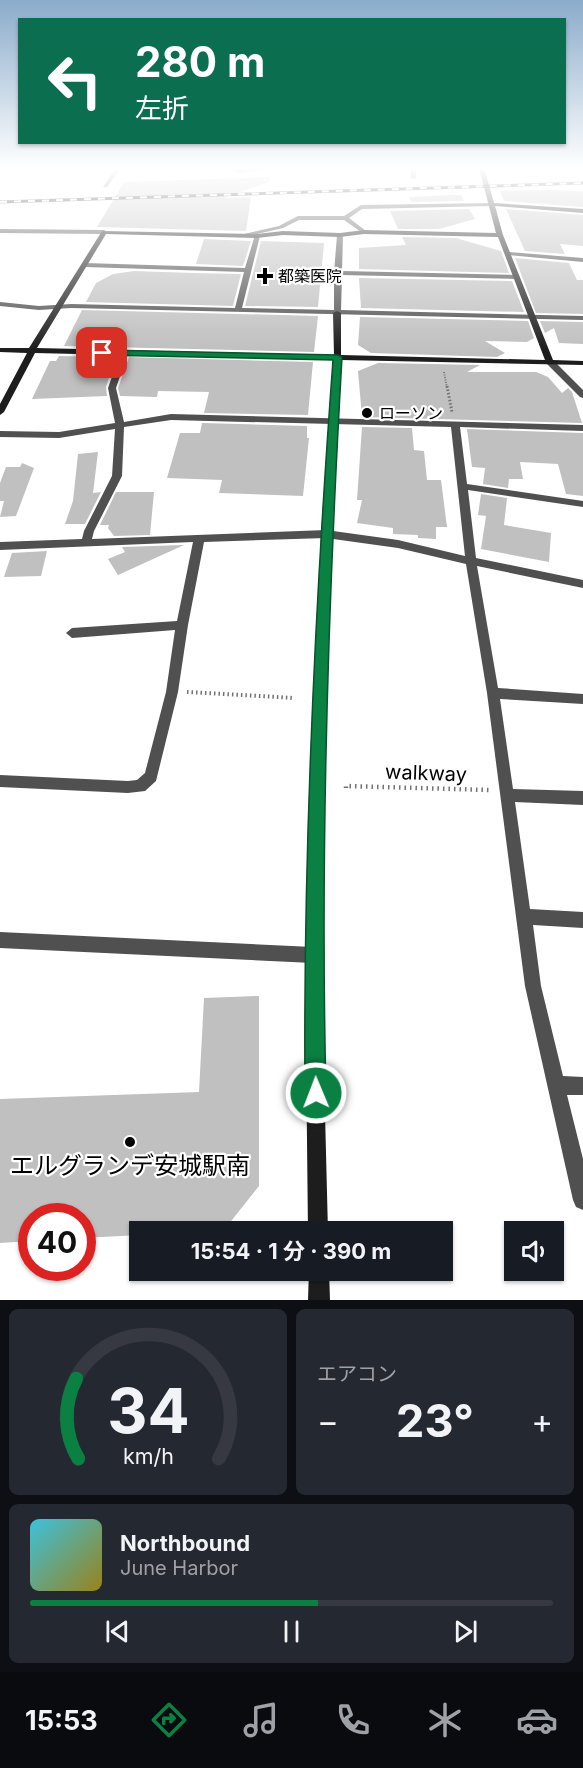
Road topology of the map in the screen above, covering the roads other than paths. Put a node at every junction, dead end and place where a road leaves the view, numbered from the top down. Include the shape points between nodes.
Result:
1 (274, 229) edge
2 (359, 229) edge
3 (498, 229) edge
4 (0, 231) edge
5 (104, 232) junction
6 (364, 232) junction
7 (246, 235) junction
8 (340, 235) junction
9 (500, 235) junction
10 (257, 236) junction
11 (509, 254) junction
12 (583, 260) edge
13 (85, 265) junction
14 (247, 270) junction
15 (337, 273) junction
16 (517, 276) junction
17 (0, 304) edge
18 (60, 306) junction
19 (238, 310) junction
20 (337, 313) junction
21 (532, 318) junction
22 (583, 318) edge
23 (0, 350) edge
24 (31, 352) junction
25 (124, 353) junction
26 (338, 357) junction
27 (550, 362) junction
28 (583, 363) edge
29 (583, 395) edge
30 (0, 412) edge
31 (333, 422) junction
32 (455, 425) junction
33 (120, 426) junction
34 (583, 428) edge
35 (0, 434) edge
36 (462, 486) junction
37 (583, 504) edge
38 (326, 534) junction
39 (199, 540) junction
40 (86, 544) junction
41 (0, 546) edge
42 (471, 561) junction
43 (583, 584) edge
44 (182, 625) junction
45 (72, 633) dead end
46 (493, 693) junction
47 (583, 699) edge
48 (0, 781) edge
49 (508, 793) junction
50 (583, 798) edge
51 (523, 916) junction
52 (583, 920) edge
53 (0, 940) edge
54 (313, 955) junction
55 (556, 1085) junction
56 (583, 1086) edge
57 (583, 1200) edge
58 (318, 1221) edge
59 (319, 1281) edge
60 (319, 1300) edge

1 - 7 street
2 - 6 street
3 - 9 street
4 - 5 street
5 - 7 street
5 - 13 street
6 - 8 street
6 - 9 street
7 - 10 street
8 - 10 street
8 - 15 street
9 - 11 street
10 - 14 street
11 - 12 street
11 - 16 street
13 - 14 street
13 - 18 street
14 - 19 street
15 - 16 street
15 - 20 street
16 - 21 street
17 - 18 street
18 - 19 street
18 - 24 street
19 - 20 street
20 - 21 street
20 - 26 street
21 - 22 street
21 - 27 street
23 - 24 street
24 - 25 street
24 - 30 street
25 - 26 street
25 - 33 street via 112,388
26 - 27 street
26 - 31 street
27 - 28 street
27 - 29 street
31 - 32 street
31 - 33 street via 171,417
31 - 38 street
32 - 34 street
32 - 36 street
33 - 35 street via 59,435
33 - 40 street via 117,476 88,531
36 - 37 street
36 - 42 street
38 - 39 street
38 - 42 street via 398,544
38 - 54 street
39 - 40 street
39 - 44 street
40 - 41 street
42 - 43 street
42 - 46 street
44 - 45 street
44 - 48 street via 172,692 151,777 140,786
46 - 47 street
46 - 49 street
49 - 50 street
49 - 51 street
51 - 52 street
51 - 55 street via 533,986
53 - 54 street
54 - 58 street
55 - 56 street
55 - 57 street
59 - 60 street

